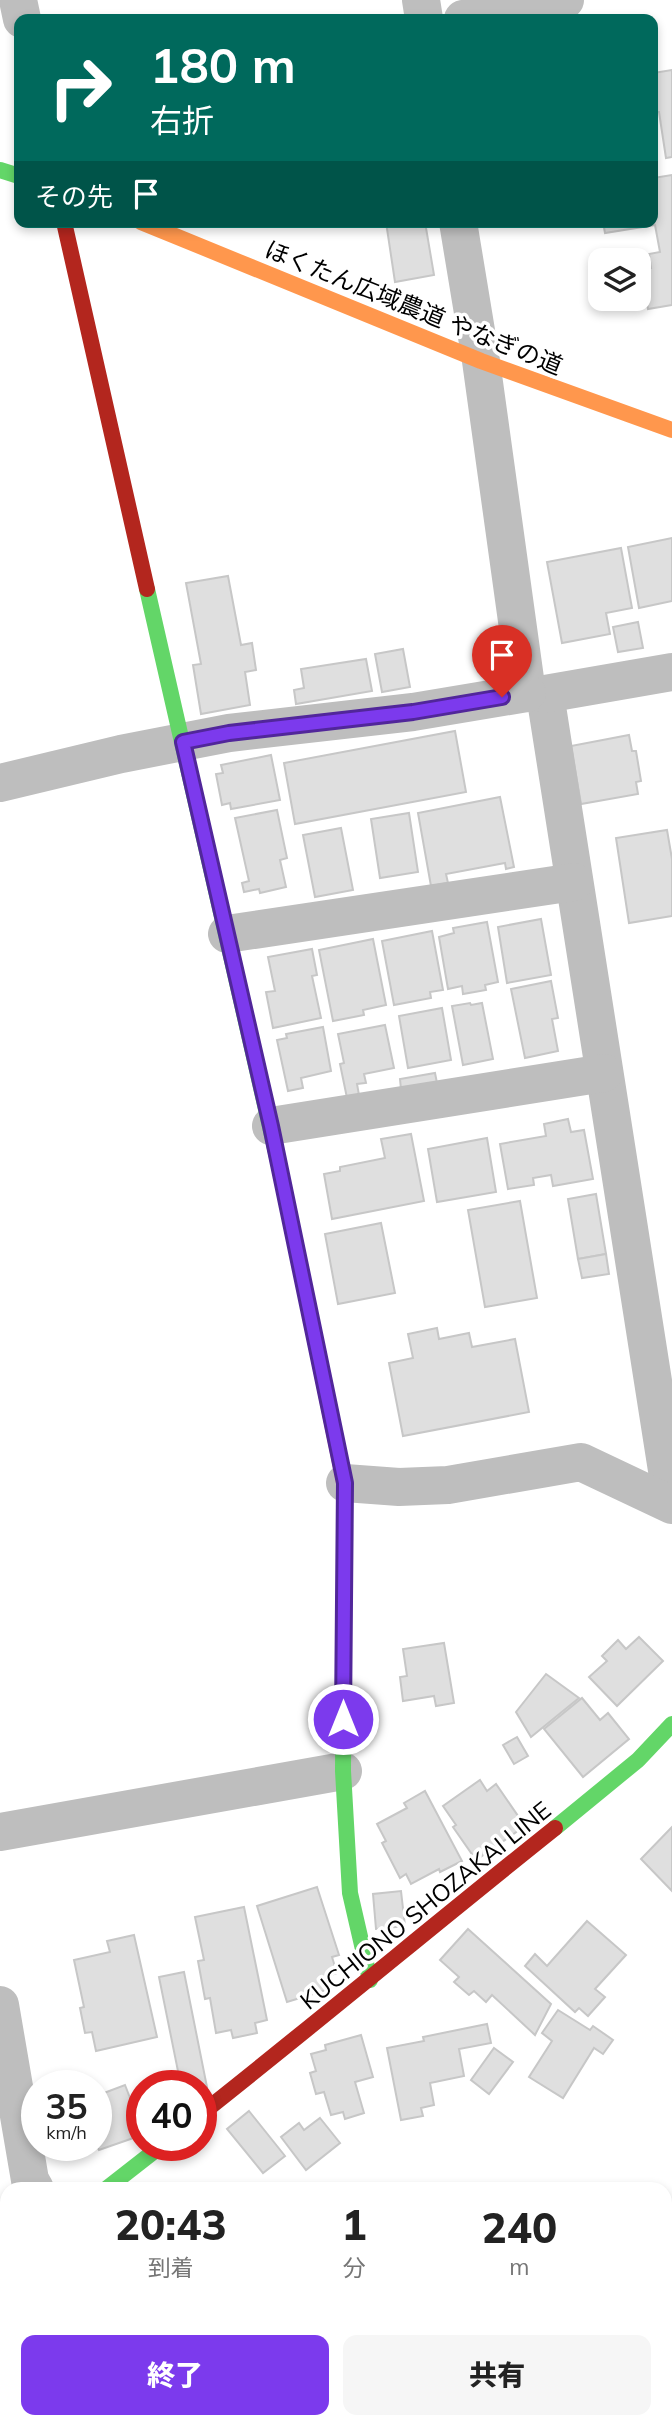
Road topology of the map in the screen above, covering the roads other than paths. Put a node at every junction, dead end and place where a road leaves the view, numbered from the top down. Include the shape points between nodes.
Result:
1 (565, 0) edge
2 (490, 14) edge
3 (65, 228) edge
4 (156, 228) edge
5 (459, 228) edge
6 (481, 362) junction
7 (672, 430) edge
8 (672, 672) edge
9 (536, 694) junction
10 (183, 742) junction
11 (0, 783) edge
12 (574, 882) junction
13 (227, 934) junction
14 (604, 1073) junction
15 (271, 1126) junction
16 (345, 1483) junction
17 (672, 1503) edge
18 (672, 1724) edge
19 (343, 1771) junction
20 (0, 1832) edge
21 (370, 1980) junction
22 (0, 2005) edge
23 (217, 2101) edge
24 (142, 2161) edge
25 (31, 2182) edge
26 (115, 2182) edge

1 - 2 street
3 - 10 street
4 - 6 street, ほくたん広域農道 やなぎの道
5 - 6 street
6 - 7 street, ほくたん広域農道 やなぎの道
6 - 9 street
8 - 9 street
9 - 10 street
9 - 12 street
10 - 11 street
10 - 13 street
12 - 13 street
12 - 14 street
13 - 15 street
14 - 15 street
14 - 17 street
15 - 16 street
16 - 17 street via 448,1485 581,1462
16 - 19 street
18 - 21 street, KUCHIONO SHOZAKAI LINE via 638,1760
19 - 20 street
19 - 21 street via 350,1893
21 - 23 street, KUCHIONO SHOZAKAI LINE
22 - 25 street
24 - 26 street

